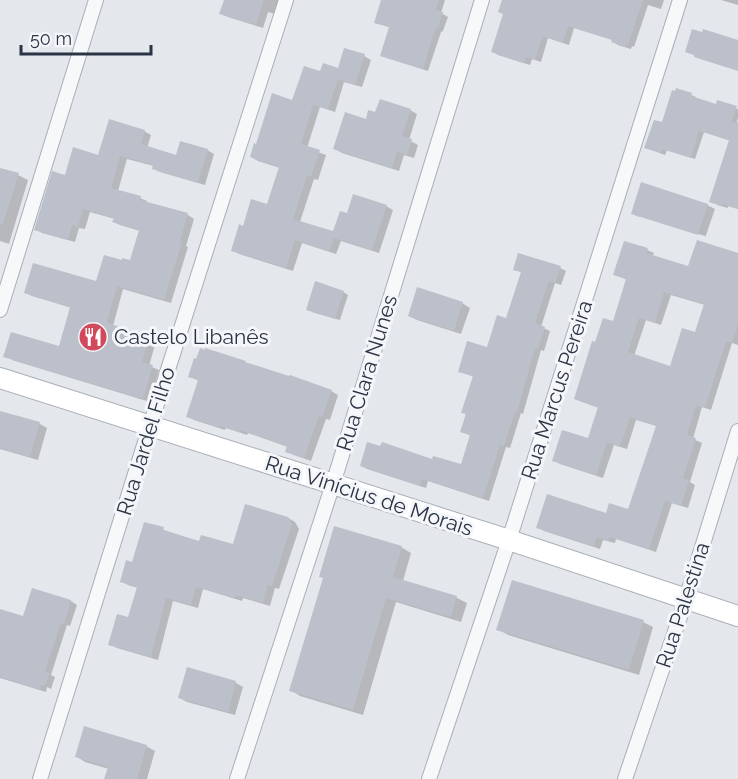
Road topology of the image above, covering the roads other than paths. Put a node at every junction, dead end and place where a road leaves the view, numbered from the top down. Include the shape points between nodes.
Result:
1 (96, 0) edge
2 (286, 0) edge
3 (482, 0) edge
4 (680, 0) edge
5 (0, 310) edge
6 (0, 378) edge
7 (150, 426) junction
8 (738, 431) edge
9 (333, 484) junction
10 (509, 540) junction
11 (686, 599) junction
12 (738, 616) edge
13 (40, 779) edge
14 (237, 779) edge
15 (429, 779) edge
16 (625, 779) edge

1 - 5 street
2 - 7 street, Rua Jardel Filho
3 - 9 street, Rua Clara Nunes
4 - 10 street, Rua Marcus Pereira
6 - 7 street, Rua Vinícius de Morais
7 - 9 street, Rua Vinícius de Morais
7 - 13 street, Rua Jardel Filho
8 - 11 street, Rua Palestina
9 - 10 street, Rua Vinícius de Morais
9 - 14 street, Rua Clara Nunes
10 - 11 street, Rua Vinícius de Morais
10 - 15 street, Rua Marcus Pereira
11 - 12 street, Rua Vinícius de Morais
11 - 16 street, Rua Palestina

